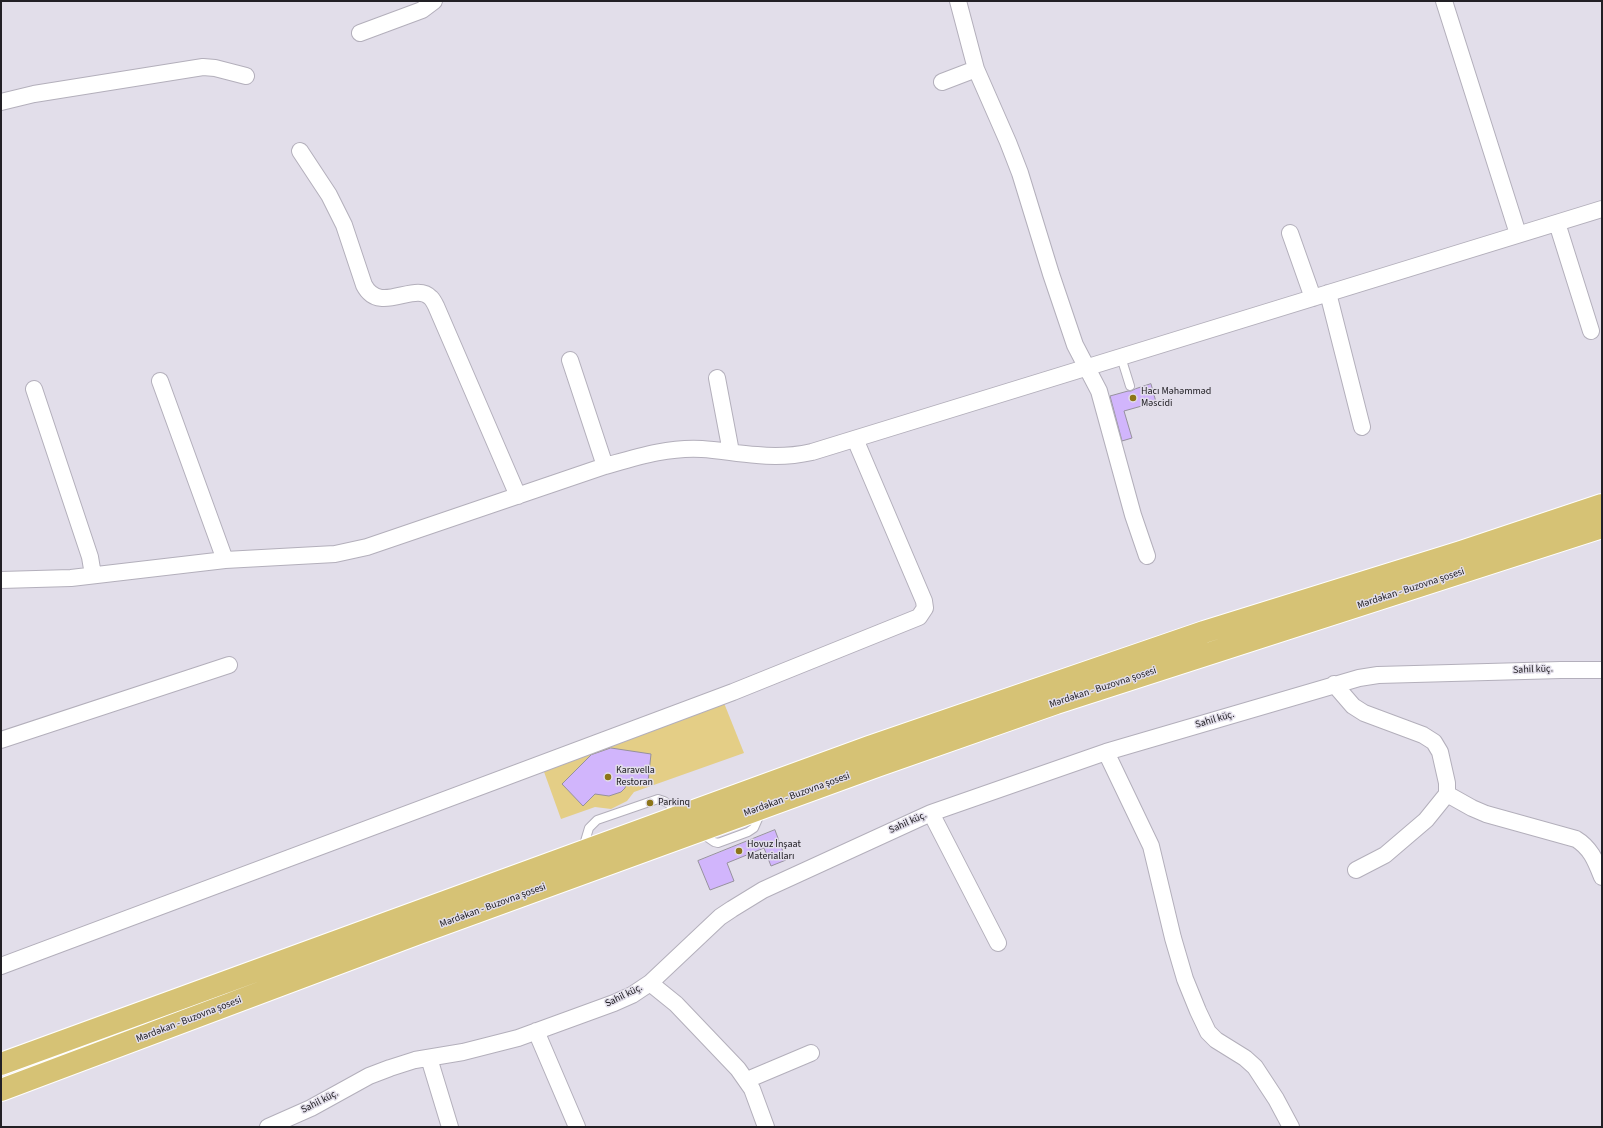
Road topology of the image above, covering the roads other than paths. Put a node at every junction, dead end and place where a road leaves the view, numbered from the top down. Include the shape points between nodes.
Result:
1 (434, 1) edge
2 (958, 1) edge
3 (1444, 1) edge
4 (360, 33) dead end
5 (976, 69) junction
6 (246, 76) dead end
7 (942, 82) dead end
8 (1, 102) edge
9 (300, 151) dead end
10 (1602, 209) edge
11 (1556, 223) junction
12 (1290, 233) dead end
13 (1518, 234) junction
14 (1328, 293) junction
15 (1313, 298) junction
16 (1591, 331) dead end
17 (1121, 357) junction
18 (570, 360) dead end
19 (1088, 367) junction
20 (717, 378) dead end
21 (160, 381) dead end
22 (1130, 386) dead end
23 (34, 389) dead end
24 (1362, 427) dead end
25 (854, 439) junction
26 (731, 452) junction
27 (605, 466) junction
28 (518, 496) junction
29 (1602, 505) edge
30 (1602, 527) edge
31 (1147, 556) dead end
32 (225, 560) junction
33 (93, 575) junction
34 (1, 580) edge
35 (229, 665) dead end
36 (1602, 670) edge
37 (1334, 684) junction
38 (1, 740) edge
39 (1106, 752) junction
40 (1447, 794) junction
41 (931, 813) junction
42 (693, 822) junction
43 (1356, 870) dead end
44 (1602, 877) edge
45 (998, 943) dead end
46 (1, 966) edge
47 (650, 983) junction
48 (536, 1031) junction
49 (811, 1053) dead end
50 (429, 1058) junction
51 (1, 1064) edge
52 (747, 1080) junction
53 (1, 1090) edge
54 (268, 1127) edge
55 (450, 1127) edge
56 (577, 1127) edge
57 (766, 1127) edge
58 (1291, 1127) edge

1 - 4 street via 422,10
2 - 5 street
3 - 13 street
5 - 7 street
5 - 19 street via 1020,173 1073,340
6 - 8 street via 203,67 34,94
9 - 28 street via 329,195 344,225 367,292 374,297 383,298 412,294 431,297
10 - 11 street
11 - 13 street
11 - 16 street
12 - 15 street
13 - 14 street
14 - 15 street
14 - 24 street
15 - 17 street
17 - 19 street
17 - 22 lane
18 - 27 street
19 - 25 street
19 - 31 street via 1099,391
20 - 26 street
21 - 32 street
23 - 33 street via 90,556
25 - 26 street via 796,455
25 - 46 street via 924,601 925,608 919,616 718,698
26 - 27 street via 680,449
27 - 28 street
28 - 32 street via 349,552
29 - 42 main road, Mərdəkan - Buzovna şosesi via 1063,679 869,747
30 - 42 main road, Mərdəkan - Buzovna şosesi via 1063,701 763,807
32 - 33 street
33 - 34 street
35 - 38 street
36 - 37 street, Sahil küç. via 1378,675
37 - 39 street, Sahil küç.
37 - 40 street via 1353,706 1364,713 1423,735 1434,742 1440,752
39 - 41 street, Sahil küç.
39 - 58 street via 1151,846 1185,979 1208,1032 1255,1067
40 - 43 street via 1426,820 1399,844 1385,855
40 - 44 street via 1486,814 1576,839 1591,852
41 - 45 street
41 - 47 street, Sahil küç. via 738,904 720,917
42 - 51 main road, Mərdəkan - Buzovna şosesi via 582,852
42 - 53 main road, Mərdəkan - Buzovna şosesi via 419,933
47 - 48 street, Sahil küç. via 614,1003
47 - 52 street via 676,1004
48 - 50 street, Sahil küç. via 496,1044
48 - 56 street
49 - 52 street
50 - 54 street, Sahil küç. via 369,1076 311,1108
50 - 55 street
52 - 57 street via 758,1101

